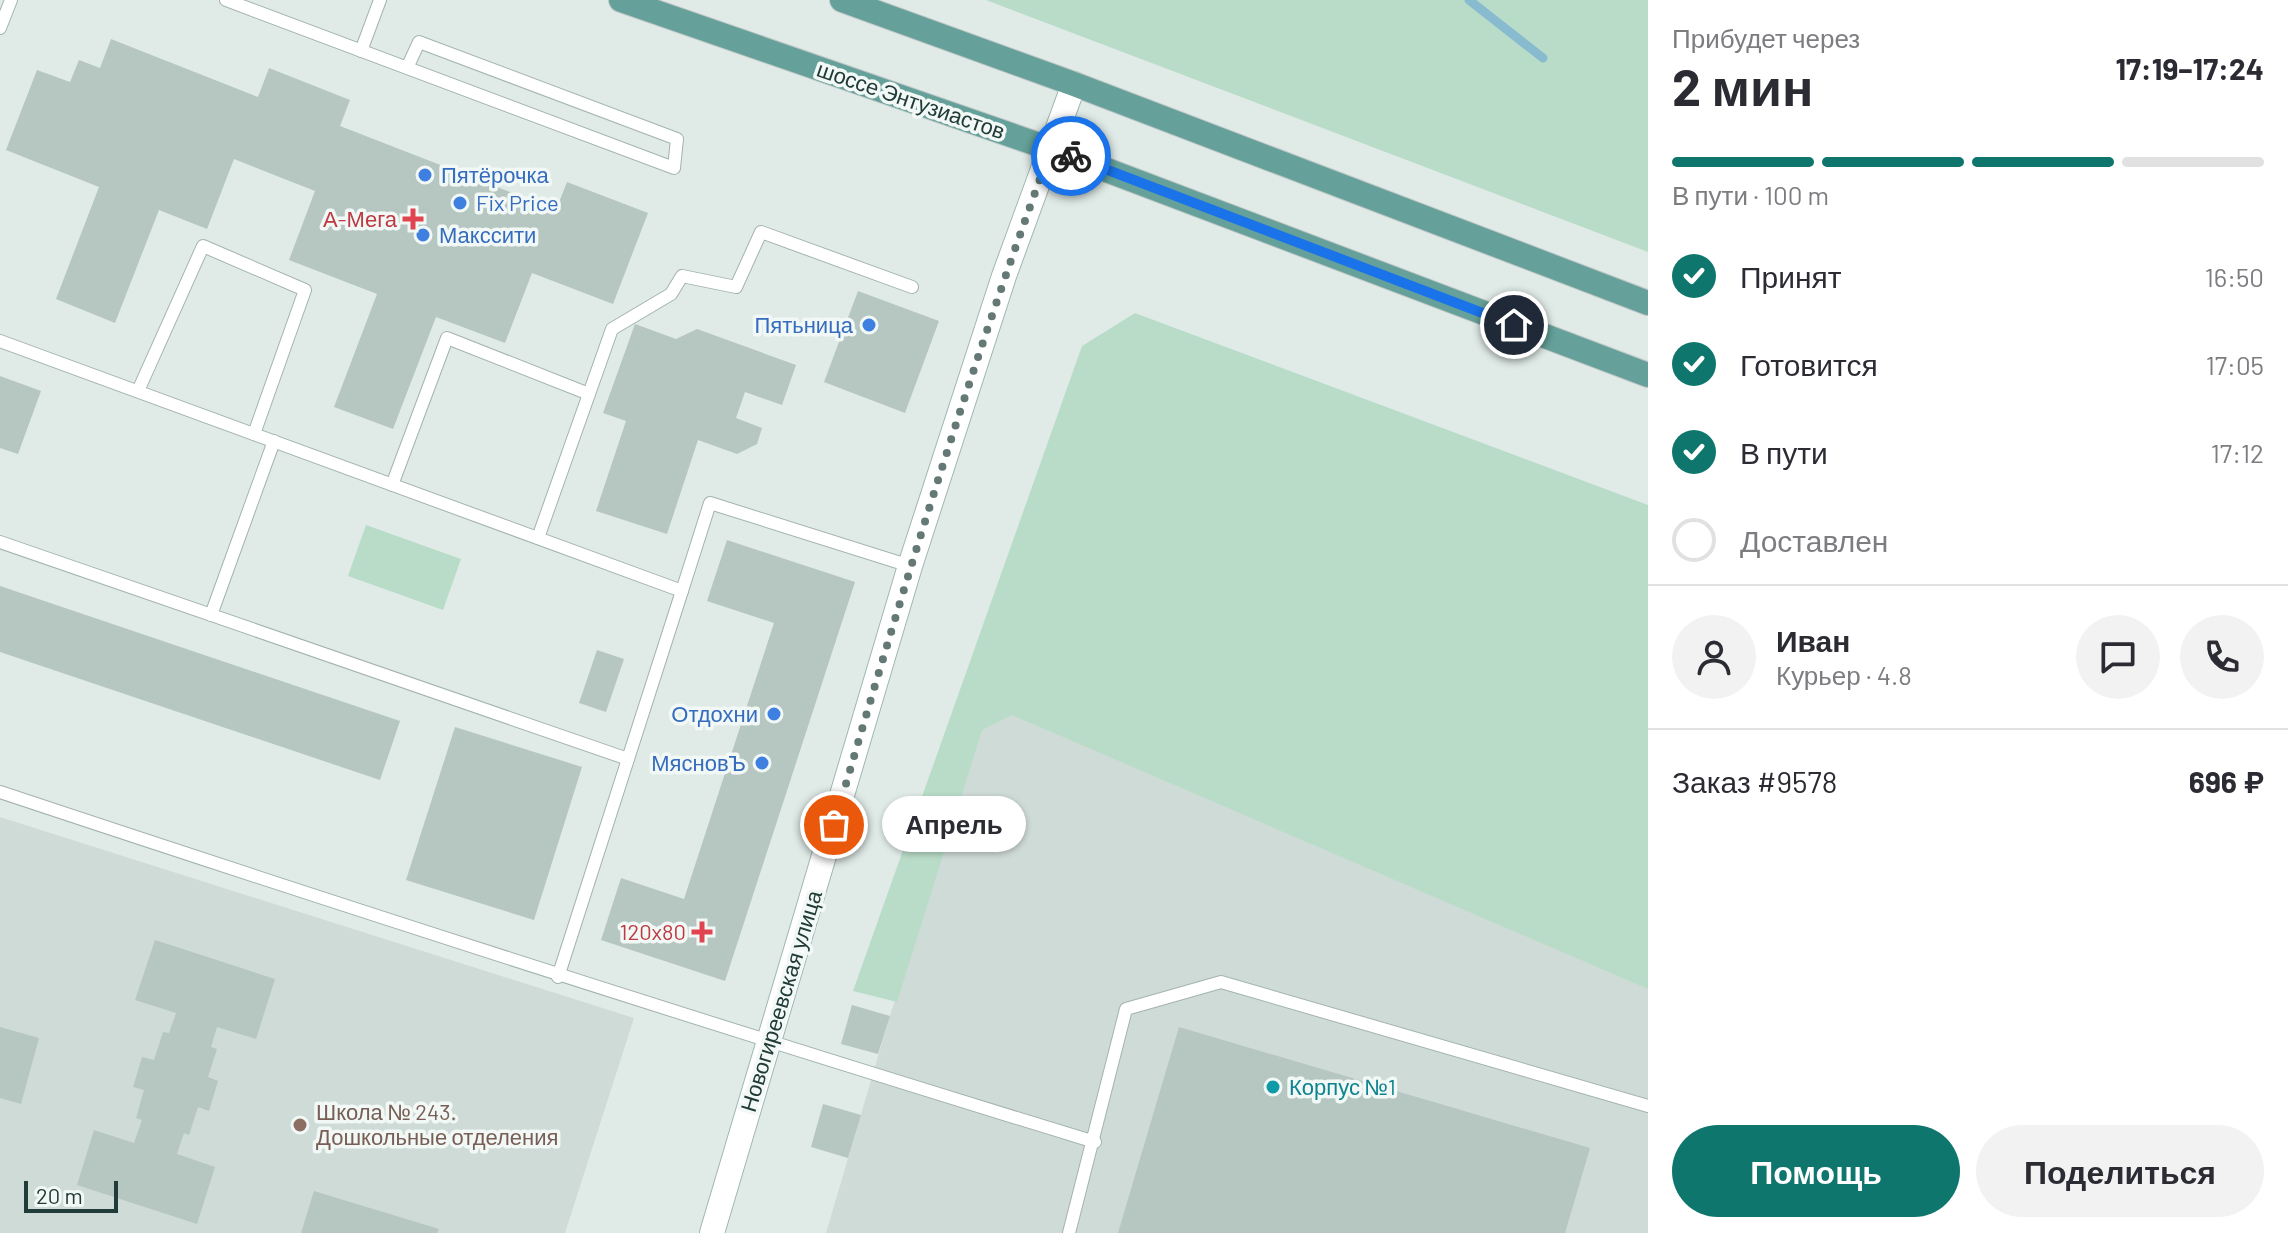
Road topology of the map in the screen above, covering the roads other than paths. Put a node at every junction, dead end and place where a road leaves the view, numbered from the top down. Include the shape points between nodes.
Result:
1 (11, 0) edge
2 (226, 0) edge
3 (380, 0) edge
4 (621, 0) edge
5 (842, 0) edge
6 (0, 28) edge
7 (361, 51) junction
8 (407, 68) junction
9 (1074, 84) junction
10 (1051, 149) junction
11 (912, 287) dead end
12 (1648, 303) edge
13 (0, 341) edge
14 (1648, 375) edge
15 (138, 391) junction
16 (589, 394) junction
17 (254, 434) junction
18 (274, 441) junction
19 (392, 485) junction
20 (538, 538) junction
21 (0, 542) edge
22 (910, 566) junction
23 (682, 591) junction
24 (211, 615) junction
25 (628, 759) junction
26 (0, 792) edge
27 (558, 977) junction
28 (770, 1040) junction
29 (1648, 1106) edge
30 (1095, 1142) junction
31 (712, 1233) edge
32 (1069, 1233) edge

1 - 6 lane
2 - 7 lane
3 - 7 lane
4 - 10 main road, шоссе Энтузиастов
5 - 9 main road
7 - 8 lane
8 - 8 lane via 650,159 674,168 677,139 419,42
9 - 10 main road, Новогиреевская улица
9 - 12 main road
10 - 14 main road, шоссе Энтузиастов
10 - 22 main road, Новогиреевская улица
11 - 16 lane via 761,232 736,287 682,276 671,294 612,329
13 - 15 lane
15 - 17 lane
15 - 17 lane via 203,246 305,290
16 - 19 lane via 447,338
16 - 20 lane
17 - 18 lane
18 - 19 lane
18 - 24 lane
19 - 20 lane
20 - 23 lane
21 - 24 lane
22 - 23 lane via 710,503
22 - 28 main road, Новогиреевская улица
23 - 25 lane
24 - 25 lane
25 - 27 lane
26 - 27 lane
27 - 28 lane
28 - 30 lane
28 - 31 main road, Новогиреевская улица
29 - 30 lane via 1221,982 1126,1009
30 - 32 lane

